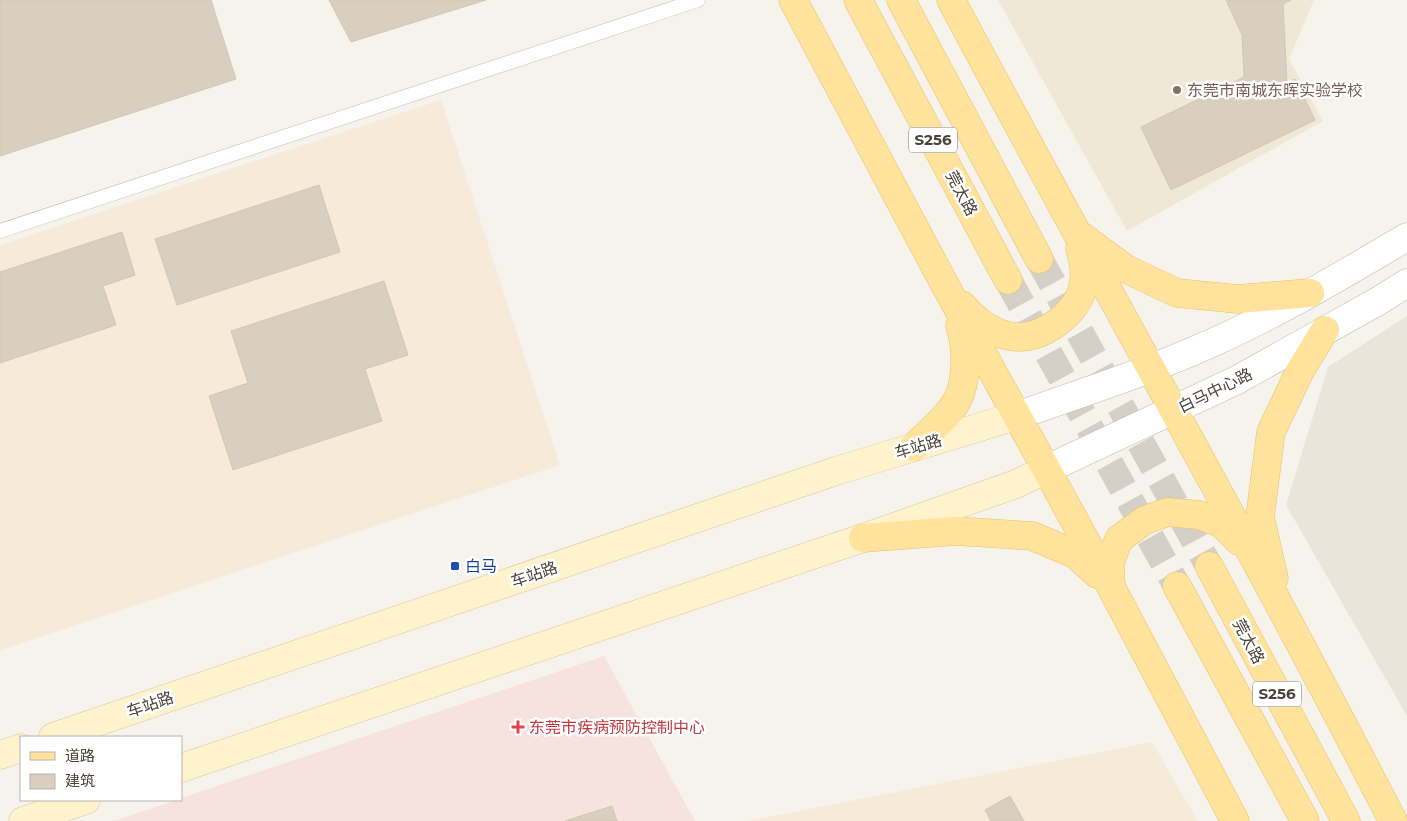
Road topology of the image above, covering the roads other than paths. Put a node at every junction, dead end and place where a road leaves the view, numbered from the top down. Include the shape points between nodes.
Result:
1 (698, 0) edge
2 (793, 0) edge
3 (858, 0) edge
4 (901, 0) edge
5 (952, 0) edge
6 (0, 230) edge
7 (1074, 230) junction
8 (1407, 237) edge
9 (1039, 259) tunnel mouth
10 (1008, 280) tunnel mouth
11 (1407, 282) edge
12 (945, 285) junction
13 (1310, 293) junction
14 (1325, 330) junction
15 (1150, 369) junction
16 (1173, 410) junction
17 (1016, 416) junction
18 (914, 447) junction
19 (1045, 470) junction
20 (863, 538) junction
21 (1251, 554) junction
22 (1209, 566) tunnel mouth
23 (1177, 586) tunnel mouth
24 (1111, 587) junction
25 (1280, 609) junction
26 (56, 736) edge
27 (20, 748) edge
28 (0, 755) edge
29 (182, 768) edge
30 (83, 801) edge
31 (23, 821) edge
32 (1235, 821) edge
33 (1306, 821) edge
34 (1346, 821) edge
35 (1393, 821) edge

1 - 6 lane
2 - 12 main road
3 - 10 main road, 莞太路 / S256
4 - 9 main road, S256
5 - 7 main road
7 - 12 main road via 1085,264 1083,288 1072,308 1054,325 1035,335 1016,337 990,329 972,316
7 - 13 main road via 1126,269 1177,293 1238,299
7 - 15 main road
8 - 13 street
11 - 14 street, 白马中心路
12 - 17 main road
12 - 18 main road via 964,340 964,380 951,410
13 - 15 street via 1216,341
14 - 16 street, 白马中心路 via 1237,380
14 - 25 main road via 1300,371 1271,432 1260,517
15 - 16 main road
15 - 17 street
16 - 19 street, 白马中心路
16 - 21 main road
17 - 18 main road, 车站路
17 - 19 main road
18 - 26 main road, 车站路
19 - 20 main road, 白马中心路 via 1016,484
19 - 24 main road
20 - 24 main road via 955,531 1032,536 1075,554
20 - 29 main road
21 - 24 main road via 1221,524 1199,515 1168,512 1145,520 1119,539 1110,564
21 - 25 main road
22 - 34 main road, 莞太路 / S256
23 - 33 main road, S256
24 - 32 main road
25 - 35 main road
27 - 28 main road
30 - 31 main road

